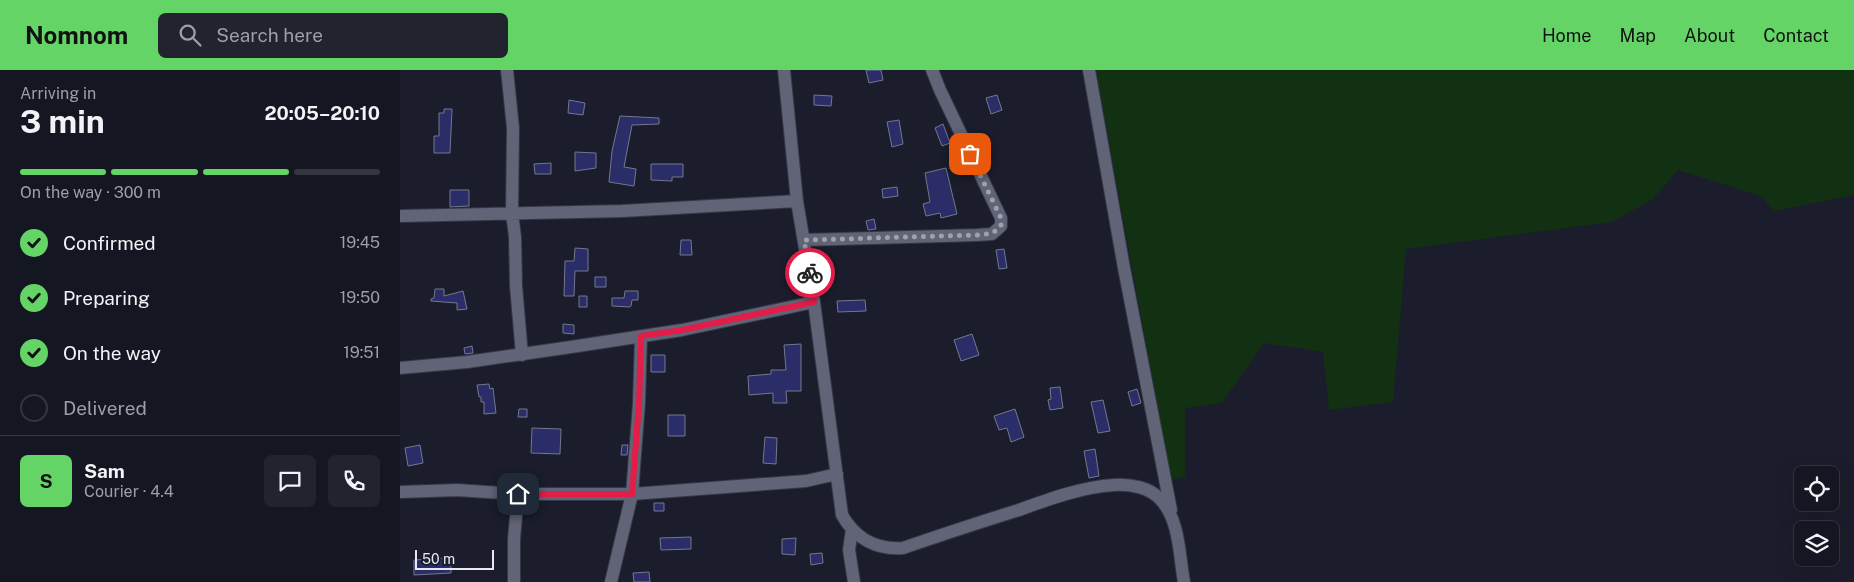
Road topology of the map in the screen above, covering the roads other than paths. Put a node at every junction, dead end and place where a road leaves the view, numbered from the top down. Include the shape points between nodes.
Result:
1 (507, 70) edge
2 (784, 70) edge
3 (932, 70) edge
4 (1089, 70) edge
5 (797, 201) junction
6 (512, 213) junction
7 (400, 216) edge
8 (804, 240) junction
9 (814, 302) junction
10 (641, 336) junction
11 (522, 355) junction
12 (400, 368) edge
13 (837, 474) junction
14 (400, 492) edge
15 (518, 494) junction
16 (632, 494) junction
17 (1173, 521) junction
18 (852, 529) junction
19 (514, 582) edge
20 (611, 582) edge
21 (854, 582) edge
22 (1184, 582) edge

1 - 6 street via 513,128
2 - 5 street
3 - 8 street via 1001,218 1001,226 992,234 978,235
4 - 17 street
5 - 6 street via 622,211
5 - 8 street
6 - 7 street
6 - 11 street
8 - 9 street
9 - 10 street
9 - 13 street
10 - 11 street
10 - 16 street
11 - 12 street
13 - 16 street via 806,481
13 - 18 street via 842,515
14 - 15 street via 457,490
15 - 16 street
15 - 19 street
16 - 20 street
17 - 18 street via 1160,498 1149,490 1115,485 1054,498 903,548 874,544
17 - 22 street
18 - 21 street via 849,550

